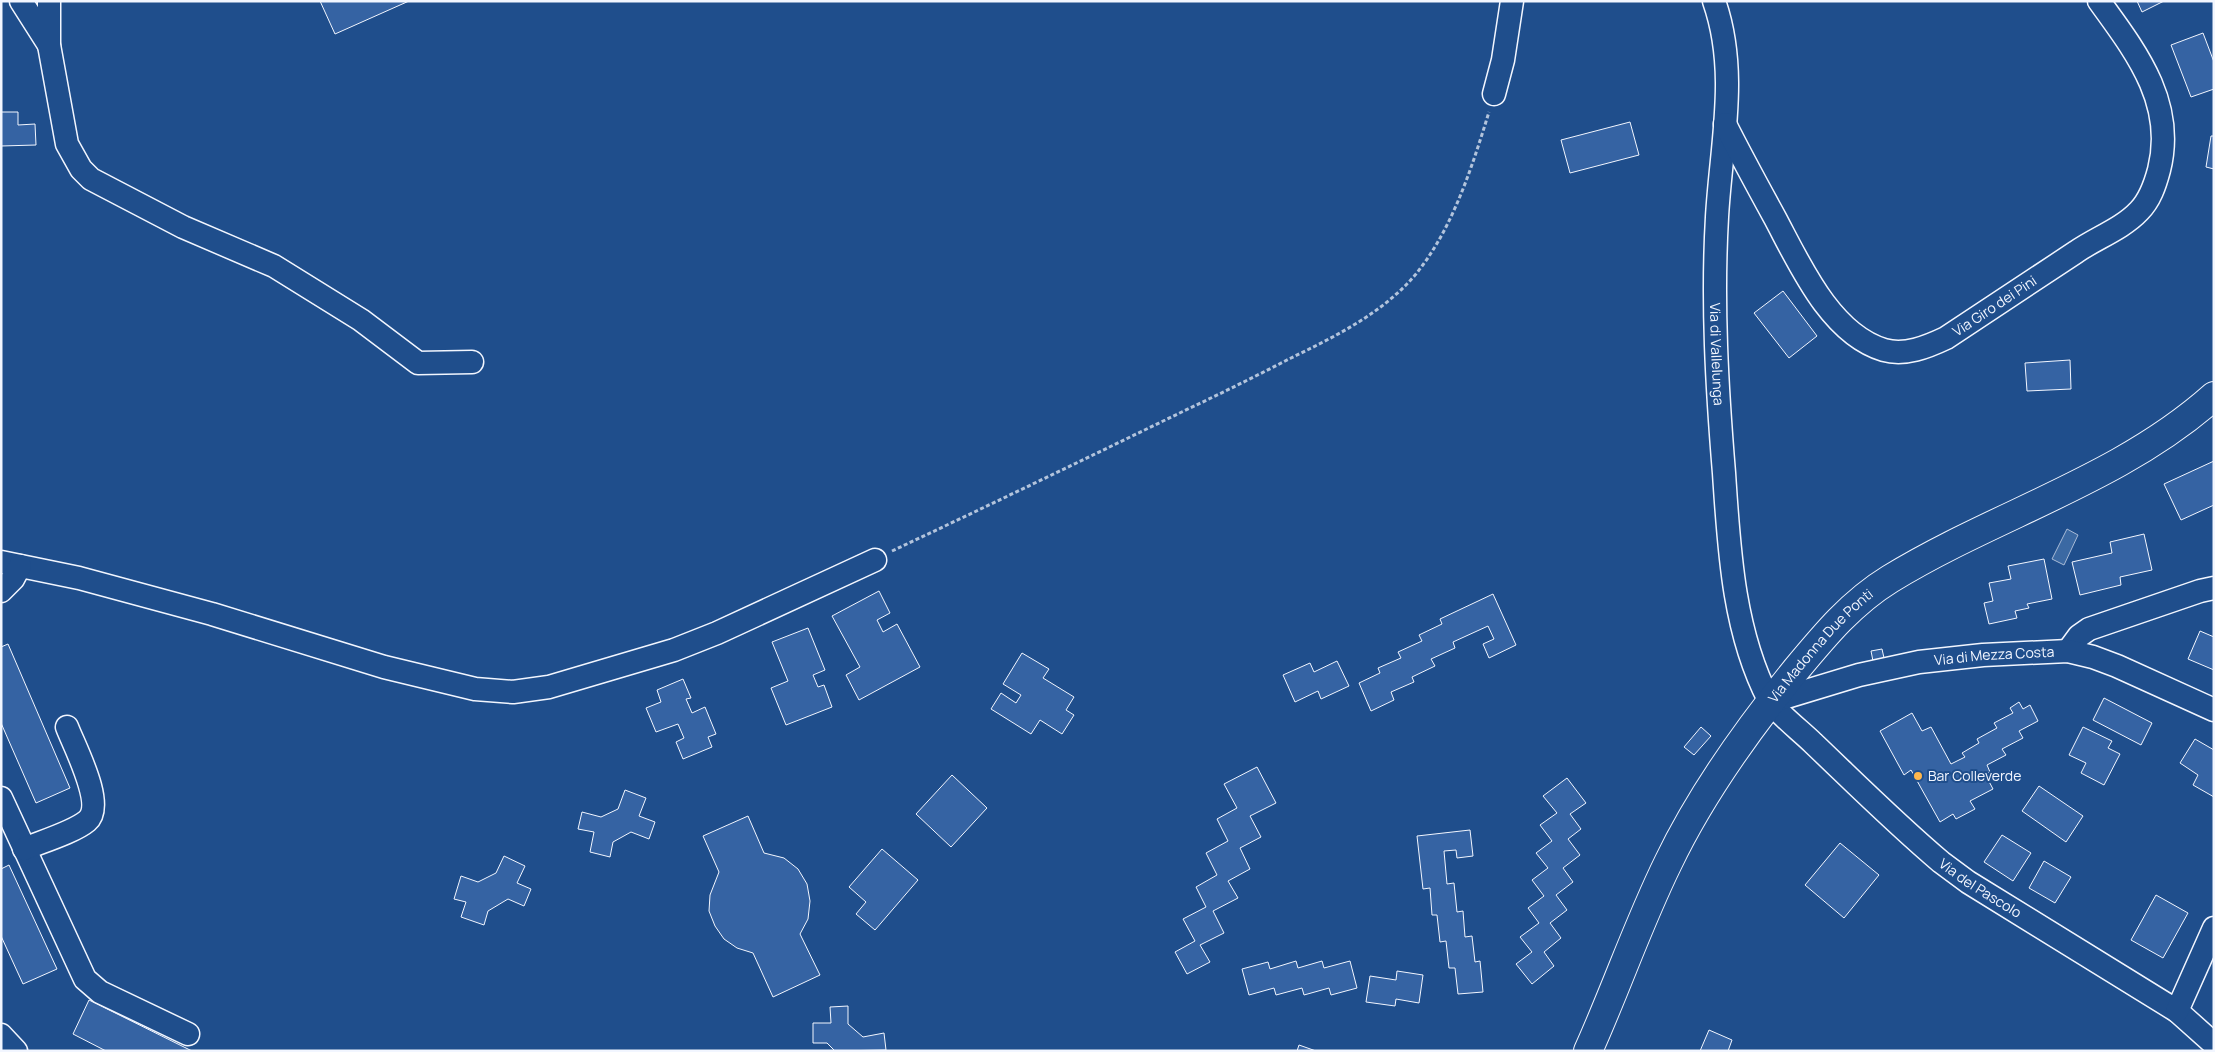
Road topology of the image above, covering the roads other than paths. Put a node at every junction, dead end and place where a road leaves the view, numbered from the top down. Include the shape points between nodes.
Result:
1 (21, 1) edge
2 (49, 1) edge
3 (1512, 1) edge
4 (1714, 1) edge
5 (2099, 1) edge
6 (49, 45) junction
7 (1494, 94) road end
8 (1725, 124) junction
9 (472, 362) dead end
10 (2214, 396) edge
11 (875, 560) road end
12 (11, 564) edge
13 (2214, 588) edge
14 (1, 591) edge
15 (2068, 652) junction
16 (1770, 702) junction
17 (2214, 710) edge
18 (67, 727) dead end
19 (1, 798) edge
20 (24, 849) junction
21 (2214, 928) edge
22 (2177, 1011) junction
23 (188, 1034) dead end
24 (1, 1035) edge
25 (2214, 1044) edge
26 (16, 1051) edge
27 (1588, 1051) edge

1 - 6 street
2 - 6 street
3 - 7 street
4 - 8 street, Via di Vallelunga via 1727,68
5 - 8 street, Via Giro dei Pini via 2143,64 2159,106 2162,148 2156,180 2148,199 2125,223 2079,249 1928,347 1884,350 1852,332 1832,313 1804,271
6 - 9 street via 67,144 81,169 91,179 183,227 274,266 361,320 418,364
8 - 16 street, Via di Vallelunga via 1716,243 1714,326 1726,512 1736,594 1747,642
10 - 16 main road, Via Madonna Due Ponti via 2134,454 1934,554 1875,590 1829,630
11 - 12 street via 689,644 549,687 512,692 475,689 384,667 212,614 79,578
12 - 14 street via 13,579
13 - 15 street via 2089,629 2079,636
15 - 16 street, Via di Mezza Costa via 1983,655 1919,662 1858,675
15 - 17 street, Via di Mezza Costa via 2117,666
16 - 22 street, Via del Pascolo via 1941,862
16 - 27 main road, Via Madonna Due Ponti via 1702,801 1675,849
18 - 20 street via 89,782 94,805 92,814 83,823
19 - 20 street
20 - 23 street via 85,979 100,992
21 - 22 street
22 - 25 street, Via del Pascolo
24 - 26 street

